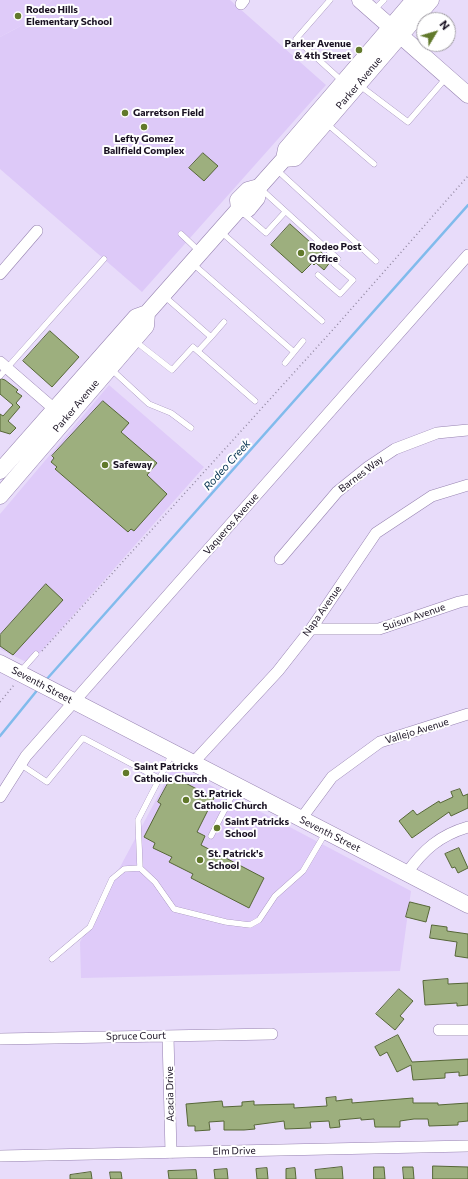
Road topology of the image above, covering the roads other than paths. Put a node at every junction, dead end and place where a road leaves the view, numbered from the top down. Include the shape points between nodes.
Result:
1 (330, 0) edge
2 (360, 0) edge
3 (384, 0) edge
4 (414, 0) edge
5 (431, 0) edge
6 (373, 12) junction
7 (395, 31) junction
8 (448, 76) junction
9 (350, 83) junction
10 (468, 95) edge
11 (326, 123) junction
12 (279, 164) junction
13 (374, 164) dead end
14 (258, 187) junction
15 (239, 210) junction
16 (285, 212) junction
17 (38, 231) dead end
18 (220, 231) junction
19 (181, 234) dead end
20 (468, 255) edge
21 (196, 257) junction
22 (104, 259) dead end
23 (376, 261) dead end
24 (0, 274) edge
25 (318, 275) dead end
26 (163, 295) junction
27 (147, 313) junction
28 (322, 321) dead end
29 (224, 322) dead end
30 (211, 337) junction
31 (133, 340) junction
32 (303, 341) dead end
33 (198, 351) junction
34 (294, 352) junction
35 (285, 363) dead end
36 (110, 367) junction
37 (2, 369) edge
38 (255, 401) dead end
39 (60, 414) junction
40 (191, 428) dead end
41 (468, 430) edge
42 (0, 471) edge
43 (468, 485) edge
44 (0, 496) edge
45 (280, 559) dead end
46 (468, 600) edge
47 (311, 629) junction
48 (36, 656) road end
49 (0, 663) edge
50 (23, 675) junction
51 (73, 701) junction
52 (468, 714) edge
53 (173, 753) junction
54 (193, 763) junction
55 (20, 764) junction
56 (160, 779) junction
57 (237, 786) junction
58 (0, 797) edge
59 (301, 819) junction
60 (468, 827) edge
61 (326, 832) junction
62 (211, 836) dead end
63 (140, 868) junction
64 (407, 874) junction
65 (468, 905) edge
66 (52, 959) dead end
67 (439, 1030) dead end
68 (468, 1030) edge
69 (272, 1034) dead end
70 (168, 1036) junction
71 (0, 1039) edge
72 (468, 1146) edge
73 (171, 1153) junction
74 (0, 1156) edge

1 - 9 lane via 296,39
2 - 6 main road
3 - 6 lane
4 - 7 main road, Parker Avenue
5 - 7 main road, Parker Avenue
6 - 7 main road
7 - 8 main road
7 - 9 main road, Parker Avenue
8 - 9 lane via 408,122
8 - 10 main road
9 - 11 main road, Parker Avenue
9 - 12 main road, Parker Avenue via 286,149
11 - 12 main road, Parker Avenue via 295,158
11 - 13 lane
12 - 14 main road, Parker Avenue
12 - 23 lane
14 - 15 main road, Parker Avenue via 248,190 238,200
14 - 16 lane
15 - 16 lane via 266,233
15 - 18 main road, Parker Avenue
16 - 25 lane via 338,259 334,264 352,280 340,294
17 - 24 street
18 - 21 main road, Parker Avenue
18 - 28 lane
19 - 21 lane
20 - 51 street, Vaqueros Avenue
21 - 26 main road, Parker Avenue
21 - 34 lane
22 - 37 lane
26 - 27 main road, Parker Avenue
26 - 30 lane
27 - 31 main road, Parker Avenue via 146,326
27 - 39 main road, Parker Avenue via 136,318
29 - 30 lane
30 - 33 lane
31 - 33 lane via 172,370 193,347
31 - 36 main road, Parker Avenue
32 - 34 lane
33 - 38 lane
34 - 35 lane
36 - 39 main road, Parker Avenue
36 - 40 lane via 149,404 171,413
37 - 39 street
39 - 42 main road, Parker Avenue
39 - 44 main road, Parker Avenue
41 - 45 street, Barnes Way via 437,434 395,449 368,467 337,492
43 - 47 street, Napa Avenue via 432,496 376,533
46 - 47 street, Suisun Avenue via 378,629
47 - 54 street, Napa Avenue via 278,671
48 - 50 lane
49 - 50 main road, Seventh Street
50 - 51 main road, Seventh Street
51 - 53 main road, Seventh Street
51 - 55 street, Vaqueros Avenue
52 - 59 street, Vallejo Avenue via 380,742 332,777
53 - 54 main road, Seventh Street
53 - 56 lane
54 - 57 main road, Seventh Street
55 - 56 lane via 47,782 83,738
55 - 58 street, Vaqueros Avenue
56 - 63 lane via 138,820
57 - 59 main road, Seventh Street
57 - 62 lane
59 - 61 main road, Seventh Street
60 - 64 street via 438,840 419,856
61 - 63 lane via 303,871 275,896 259,920 250,925 226,922 174,909 155,882
61 - 64 main road, Seventh Street
63 - 66 lane via 124,869 112,879 90,927
64 - 65 main road, Seventh Street
67 - 68 street
69 - 70 street, Spruce Court
70 - 71 street, Spruce Court
70 - 73 street, Acacia Drive
72 - 73 street, Elm Drive
73 - 74 street, Elm Drive

